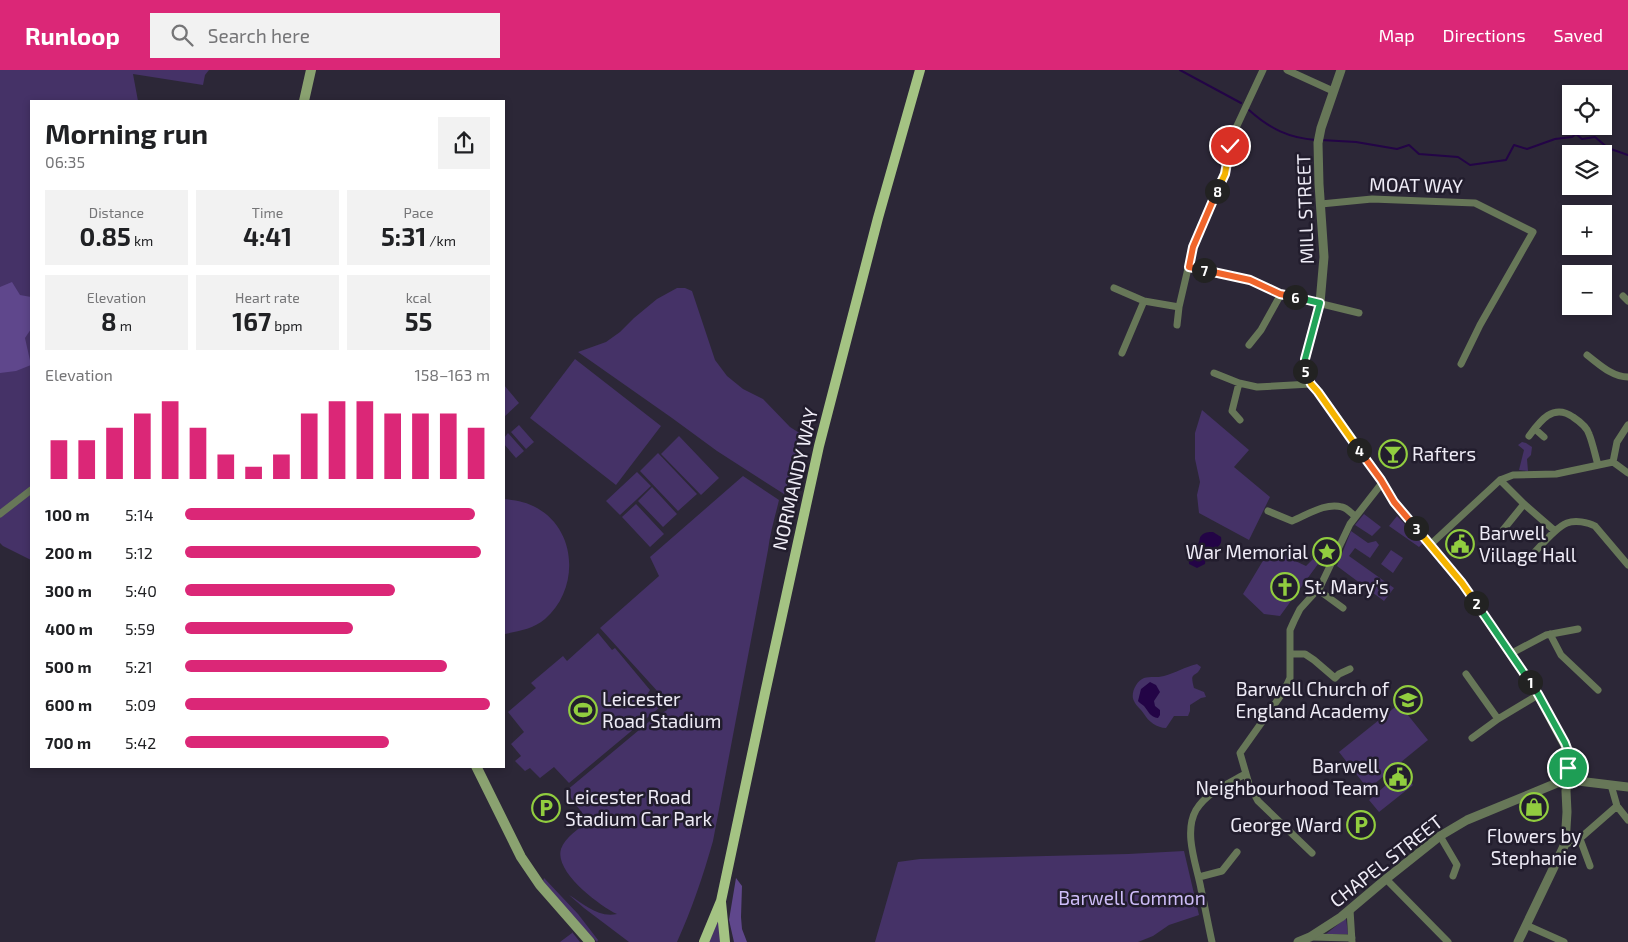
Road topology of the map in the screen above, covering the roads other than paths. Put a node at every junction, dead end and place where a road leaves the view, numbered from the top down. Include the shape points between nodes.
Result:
1 (311, 70) edge
2 (920, 70) edge
3 (1263, 70) edge
4 (1287, 70) edge
5 (1341, 70) edge
6 (1333, 91) junction
7 (304, 100) edge
8 (1321, 204) junction
9 (1189, 267) junction
10 (1114, 288) dead end
11 (1280, 294) junction
12 (1144, 301) junction
13 (1320, 303) junction
14 (1179, 307) junction
15 (1359, 313) dead end
16 (1178, 325) dead end
17 (1249, 345) dead end
18 (1122, 353) dead end
19 (1587, 355) dead end
20 (1461, 364) dead end
21 (1214, 373) dead end
22 (1628, 377) edge
23 (1239, 383) junction
24 (1311, 384) junction
25 (1240, 420) dead end
26 (1628, 425) edge
27 (1535, 429) junction
28 (1529, 436) dead end
29 (1544, 437) dead end
30 (1613, 462) junction
31 (1598, 464) junction
32 (1628, 473) edge
33 (1500, 480) junction
34 (1382, 483) junction
35 (30, 491) edge
36 (1524, 504) junction
37 (1268, 511) dead end
38 (0, 514) edge
39 (1355, 516) junction
40 (1503, 530) dead end
41 (1555, 531) junction
42 (1430, 545) junction
43 (1532, 556) dead end
44 (1628, 565) edge
45 (1317, 589) junction
46 (1343, 608) dead end
47 (1578, 629) dead end
48 (1550, 634) junction
49 (1290, 654) junction
50 (1510, 654) junction
51 (1350, 669) dead end
52 (1466, 674) dead end
53 (1598, 690) dead end
54 (1538, 694) junction
55 (1498, 719) junction
56 (1472, 738) dead end
57 (477, 768) edge
58 (1245, 774) junction
59 (1567, 782) junction
60 (1628, 785) edge
61 (1611, 786) junction
62 (1617, 806) junction
63 (1628, 820) edge
64 (1440, 836) junction
65 (1580, 839) junction
66 (1565, 844) junction
67 (1236, 852) dead end
68 (1312, 853) dead end
69 (1590, 866) dead end
70 (1453, 876) dead end
71 (1199, 877) junction
72 (1386, 879) junction
73 (721, 901) junction
74 (1350, 910) junction
75 (1526, 926) junction
76 (1310, 937) junction
77 (1352, 940) edge
78 (590, 942) edge
79 (704, 942) edge
80 (725, 942) edge
81 (1212, 942) edge
82 (1298, 942) edge
83 (1448, 942) edge
84 (1518, 942) edge
85 (1564, 942) edge

1 - 7 main road
2 - 73 main road, NORMANDY WAY via 819,446
3 - 9 street via 1234,130 1225,174 1195,242
4 - 6 street
5 - 6 street, MILL STREET
6 - 8 street, MILL STREET via 1318,143
8 - 13 street, MILL STREET via 1324,257
8 - 20 street, MOAT WAY via 1372,199 1476,203 1533,232
9 - 11 street via 1250,280
9 - 14 street
10 - 12 street
11 - 13 street
11 - 17 street
12 - 14 street
12 - 18 street
13 - 15 street
13 - 24 street, MILL STREET via 1304,364
14 - 16 street
19 - 22 street via 1611,372
21 - 23 street
23 - 24 street via 1257,387
23 - 25 street via 1232,411
24 - 34 street
26 - 30 street via 1617,442
27 - 28 street
27 - 29 street
27 - 31 street via 1553,413 1568,413 1589,432
30 - 31 street
30 - 32 street
31 - 33 street via 1556,474 1513,475
33 - 36 street
33 - 42 street
34 - 39 street
34 - 42 street
35 - 38 street
36 - 40 street
36 - 41 street
37 - 39 street via 1292,521 1331,506 1343,507
39 - 45 street
41 - 43 street
41 - 44 street via 1568,522 1587,522 1595,526
42 - 50 street via 1462,583
45 - 46 street
45 - 49 street via 1300,609 1290,630
47 - 48 street
48 - 50 street
48 - 53 street via 1561,655
49 - 51 street via 1305,654 1333,682 1339,674
49 - 58 street via 1290,678 1284,691 1240,753
50 - 54 street
52 - 55 street
54 - 55 street
54 - 59 street via 1568,751
55 - 56 street
57 - 78 main road via 521,857 540,885
58 - 68 street via 1258,801
58 - 71 street via 1215,790 1193,817 1191,834
59 - 61 street, CHAPEL STREET
59 - 64 street, CHAPEL STREET via 1494,808
59 - 66 street
60 - 61 street, CHAPEL STREET
61 - 62 street
62 - 63 street
62 - 65 street
64 - 70 street via 1458,865
64 - 72 street, CHAPEL STREET
65 - 66 street
65 - 69 street
66 - 75 street
67 - 71 street via 1222,870
71 - 81 street
72 - 74 street, CHAPEL STREET
72 - 83 street
73 - 79 main road, NORMANDY WAY
73 - 80 main road, NORMANDY WAY
74 - 76 street, CHAPEL STREET
74 - 77 street
75 - 84 street
75 - 85 street
76 - 77 street
76 - 82 street, CHAPEL STREET

